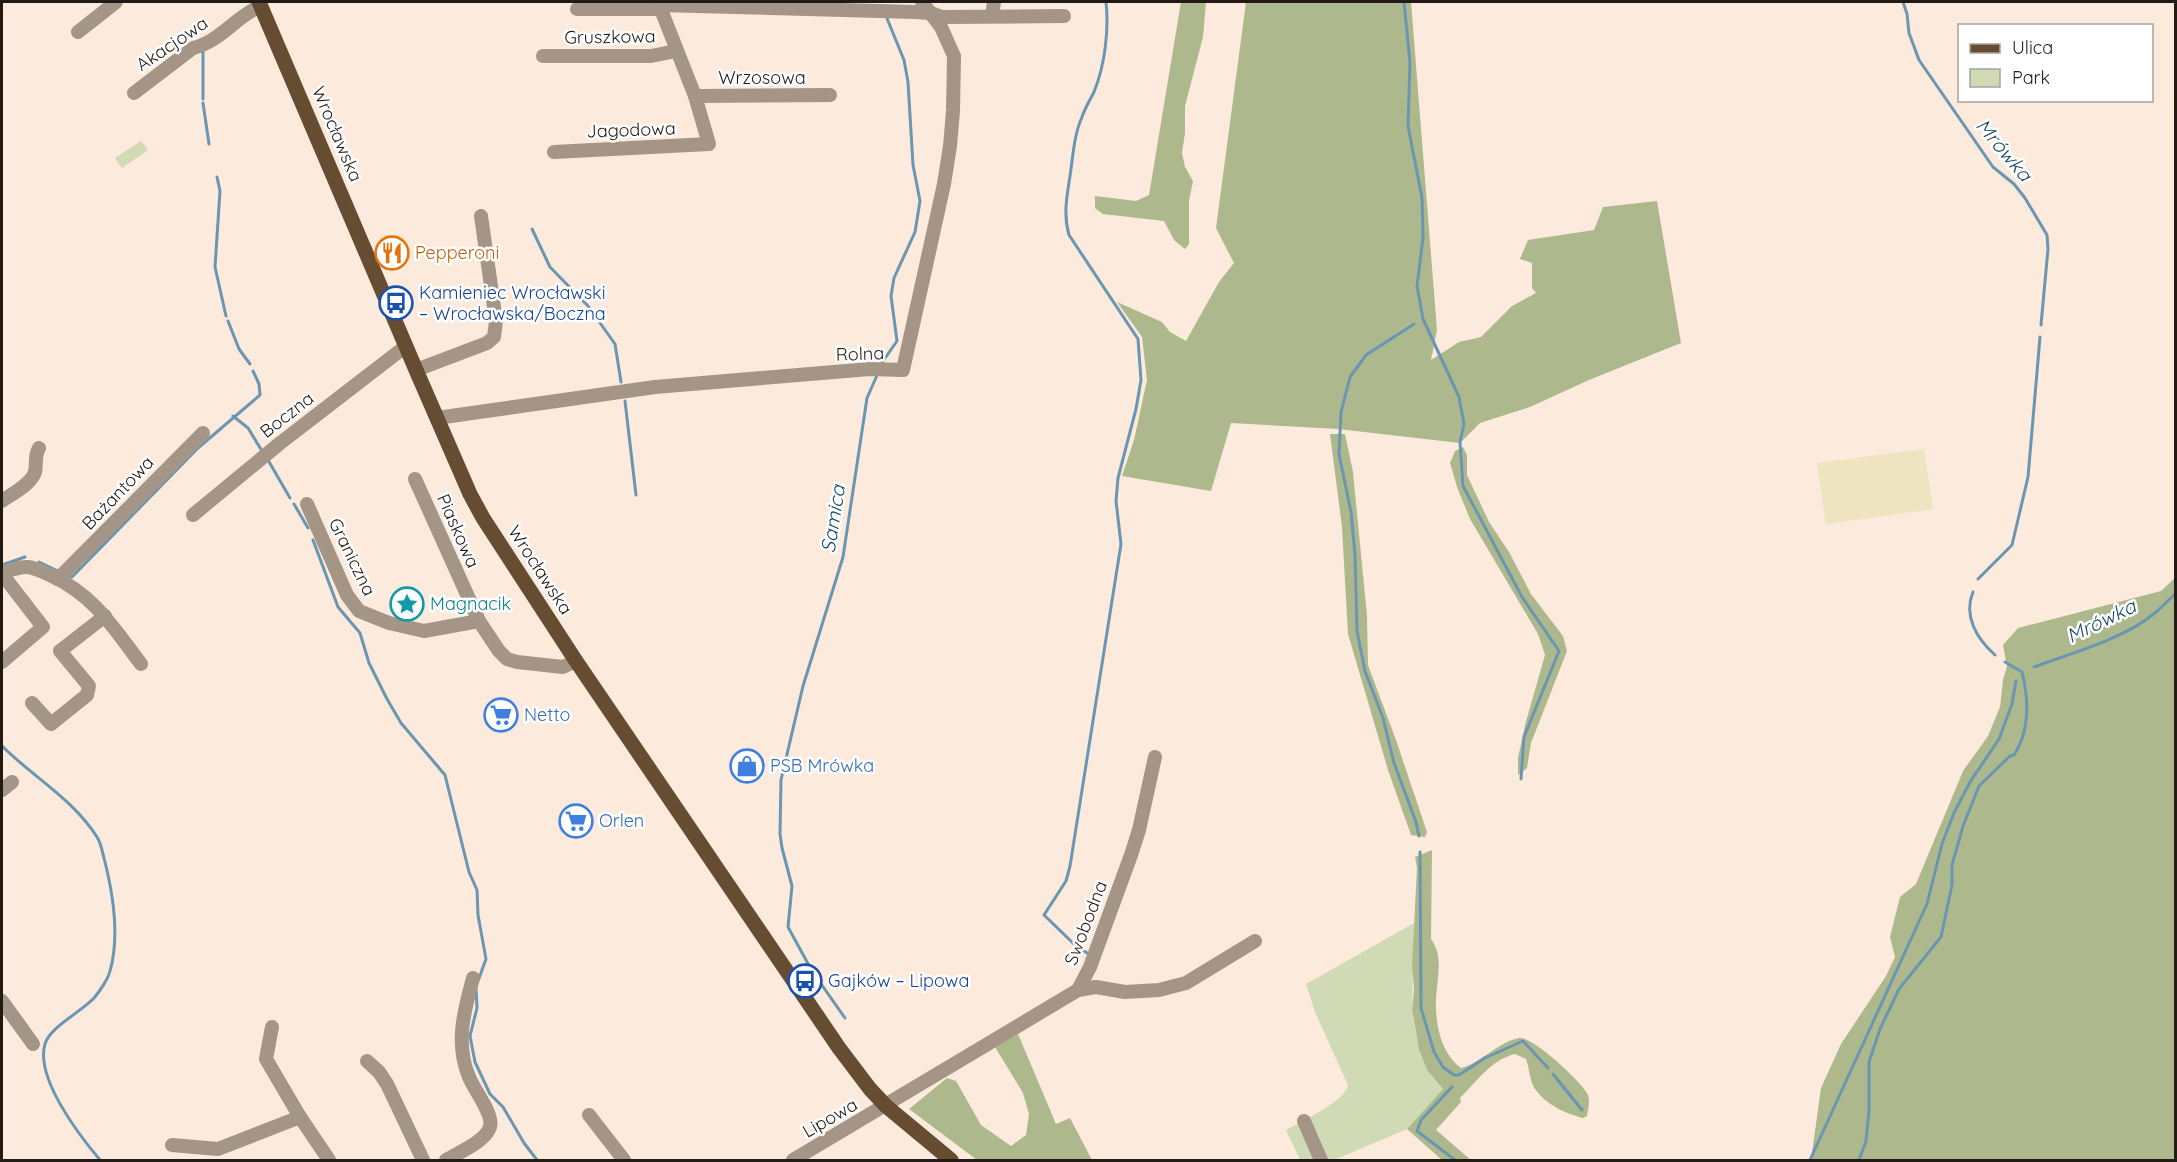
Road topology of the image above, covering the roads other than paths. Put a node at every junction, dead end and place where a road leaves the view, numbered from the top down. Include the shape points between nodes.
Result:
1 (116, 2) edge
2 (994, 2) edge
3 (260, 4) edge
4 (659, 5) edge
5 (927, 7) edge
6 (577, 9) dead end
7 (992, 16) junction
8 (1064, 16) dead end
9 (78, 32) dead end
10 (676, 51) junction
11 (543, 56) dead end
12 (134, 93) dead end
13 (830, 95) dead end
14 (695, 96) junction
15 (554, 152) dead end
16 (481, 216) dead end
17 (406, 346) junction
18 (416, 370) junction
19 (437, 417) junction
20 (203, 433) dead end
21 (39, 448) dead end
22 (415, 479) dead end
23 (2, 501) edge
24 (307, 504) dead end
25 (192, 515) dead end
26 (2, 573) edge
27 (58, 579) junction
28 (105, 616) junction
29 (479, 621) junction
30 (576, 661) junction
31 (2, 662) edge
32 (141, 664) dead end
33 (32, 703) dead end
34 (1155, 757) dead end
35 (1255, 941) dead end
36 (473, 978) dead end
37 (1078, 990) junction
38 (2, 1002) edge
39 (272, 1027) dead end
40 (33, 1044) dead end
41 (367, 1060) dead end
42 (886, 1106) junction
43 (589, 1115) dead end
44 (300, 1117) junction
45 (1304, 1121) dead end
46 (172, 1145) dead end
47 (329, 1161) edge
48 (423, 1161) edge
49 (446, 1161) edge
50 (624, 1161) edge
51 (793, 1161) edge
52 (951, 1161) edge
53 (1321, 1161) edge

1 - 9 street
2 - 7 street
3 - 12 street, Akacjowa
3 - 17 main road, Wrocławska
4 - 5 street
4 - 6 street
4 - 10 street
5 - 7 street via 942,17
5 - 19 street, Rolna via 954,57 950,146 903,370 655,387
7 - 8 street
10 - 11 street, Gruszkowa via 651,56
10 - 14 street
13 - 14 street, Wrzosowa
14 - 15 street, Jagodowa via 709,144
16 - 18 street via 496,321 494,336 486,343
17 - 18 main road, Wrocławska
17 - 25 street, Boczna
18 - 19 main road, Wrocławska
19 - 30 main road, Wrocławska via 483,518
20 - 27 street, Bażantowa
21 - 23 street via 32,477
22 - 29 street, Piaskowa
24 - 29 street, Graniczna via 346,595 360,611 424,631
26 - 27 street via 25,566
26 - 31 street via 43,627
27 - 28 street via 75,588
28 - 32 street
28 - 33 street via 60,651 89,686 87,695 51,724
29 - 30 street, Piaskowa via 507,659 563,667
30 - 42 main road, Wrocławska via 839,1048
34 - 37 street, Swobodna via 1131,855
35 - 37 street via 1186,983 1159,990
36 - 49 street via 463,1014 463,1053 468,1076 491,1124 481,1138
37 - 42 street, Swobodna
38 - 40 street
39 - 44 street via 266,1059
41 - 48 street via 387,1084
42 - 51 street, Lipowa
42 - 52 main road, Wrocławska
43 - 50 street
44 - 46 street via 218,1149
44 - 47 street
45 - 53 street

